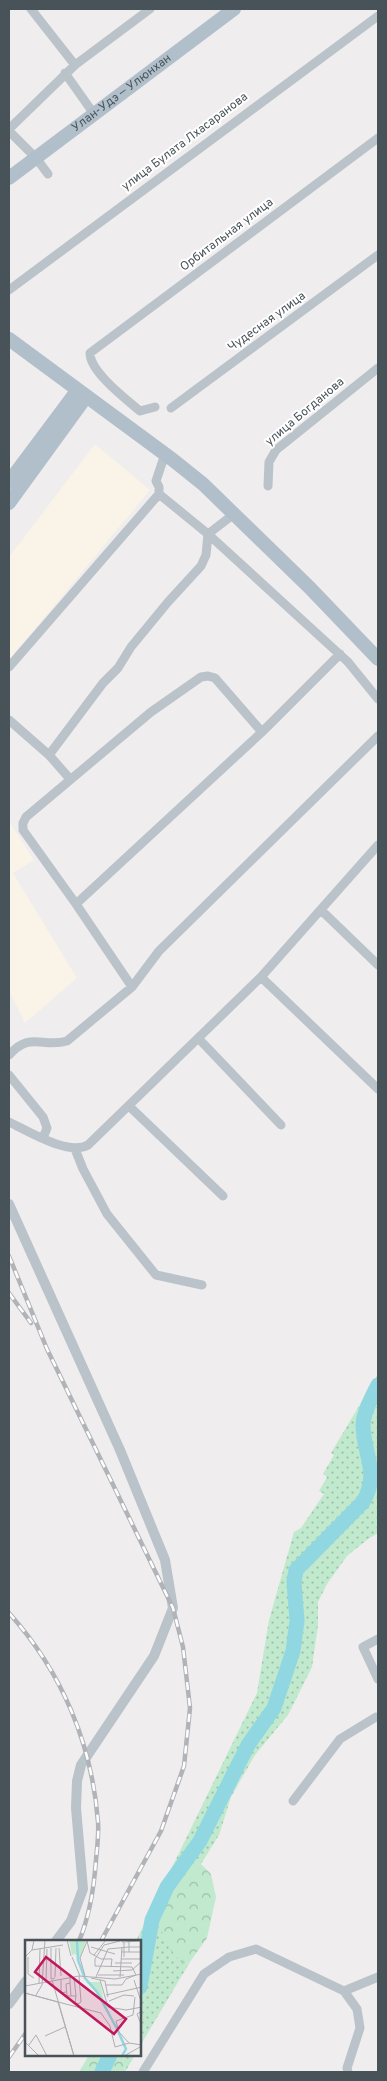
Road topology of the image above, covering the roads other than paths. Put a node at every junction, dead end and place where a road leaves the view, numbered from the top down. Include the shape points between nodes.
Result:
1 (31, 9) edge
2 (148, 9) edge
3 (234, 9) edge
4 (378, 16) edge
5 (75, 65) junction
6 (66, 73) junction
7 (94, 114) junction
8 (9, 130) edge
9 (378, 138) edge
10 (36, 158) junction
11 (48, 174) dead end
12 (9, 178) edge
13 (378, 255) edge
14 (9, 290) edge
15 (9, 339) edge
16 (378, 368) edge
17 (82, 394) junction
18 (155, 407) dead end
19 (171, 408) dead end
20 (165, 454) junction
21 (9, 482) edge
22 (268, 486) dead end
23 (159, 494) junction
24 (9, 503) edge
25 (234, 514) junction
26 (208, 534) junction
27 (340, 654) junction
28 (378, 659) edge
29 (9, 667) edge
30 (378, 699) edge
31 (9, 720) edge
32 (262, 732) junction
33 (378, 738) edge
34 (49, 755) junction
35 (70, 779) junction
36 (378, 844) edge
37 (76, 904) junction
38 (321, 910) junction
39 (378, 965) edge
40 (261, 977) junction
41 (132, 987) junction
42 (199, 1039) junction
43 (9, 1055) edge
44 (9, 1075) edge
45 (378, 1089) edge
46 (129, 1106) junction
47 (9, 1122) edge
48 (281, 1125) dead end
49 (43, 1138) junction
50 (75, 1149) junction
51 (223, 1196) dead end
52 (9, 1204) edge
53 (202, 1285) dead end
54 (378, 1638) edge
55 (378, 1678) edge
56 (378, 1718) edge
57 (292, 1801) dead end
58 (57, 1940) edge
59 (378, 1977) edge
60 (25, 1982) edge
61 (344, 1991) junction
62 (9, 2004) edge
63 (143, 2072) edge
64 (348, 2072) edge

1 - 5 street
2 - 5 street
3 - 7 main road, Улан-Удэ — Улюнхан
4 - 14 street, улица Булата Лхасаранова
5 - 6 street
6 - 7 street
6 - 8 street
7 - 10 main road, Улан-Удэ — Улюнхан
8 - 10 street
9 - 18 street, Орбитальная улица via 90,353 104,378 140,411
10 - 11 street
10 - 12 main road, Улан-Удэ — Улюнхан
13 - 19 street, Чудесная улица
15 - 17 main road
16 - 22 street, улица Богданова via 276,450 269,462
17 - 20 main road
17 - 21 main road
17 - 24 main road
20 - 23 street via 156,481
20 - 25 main road
23 - 26 street
23 - 29 street
25 - 26 street
25 - 28 main road
26 - 27 street
26 - 34 street via 206,555 201,566 131,647
27 - 30 street
27 - 32 street
31 - 34 street
32 - 35 street via 215,678 201,677 150,712
32 - 37 street
33 - 41 street via 159,951
34 - 35 street
35 - 37 street via 26,817 23,830
36 - 38 street
37 - 41 street
38 - 39 street
38 - 40 street
40 - 42 street
40 - 45 street
41 - 43 street via 67,1041 26,1041
42 - 46 street
42 - 48 street
44 - 49 street via 43,1117 47,1128
46 - 50 street via 88,1145
46 - 51 street
47 - 49 street
49 - 50 street
50 - 53 street via 107,1214 156,1274
52 - 58 street via 120,1450 165,1560 172,1608 154,1656 81,1765 76,1808 83,1889 71,1921
54 - 55 street via 363,1647
56 - 57 street via 340,1739
59 - 61 street
60 - 62 street
61 - 63 street via 256,1949 229,1957 204,1974
61 - 64 street via 357,2009 360,2028

